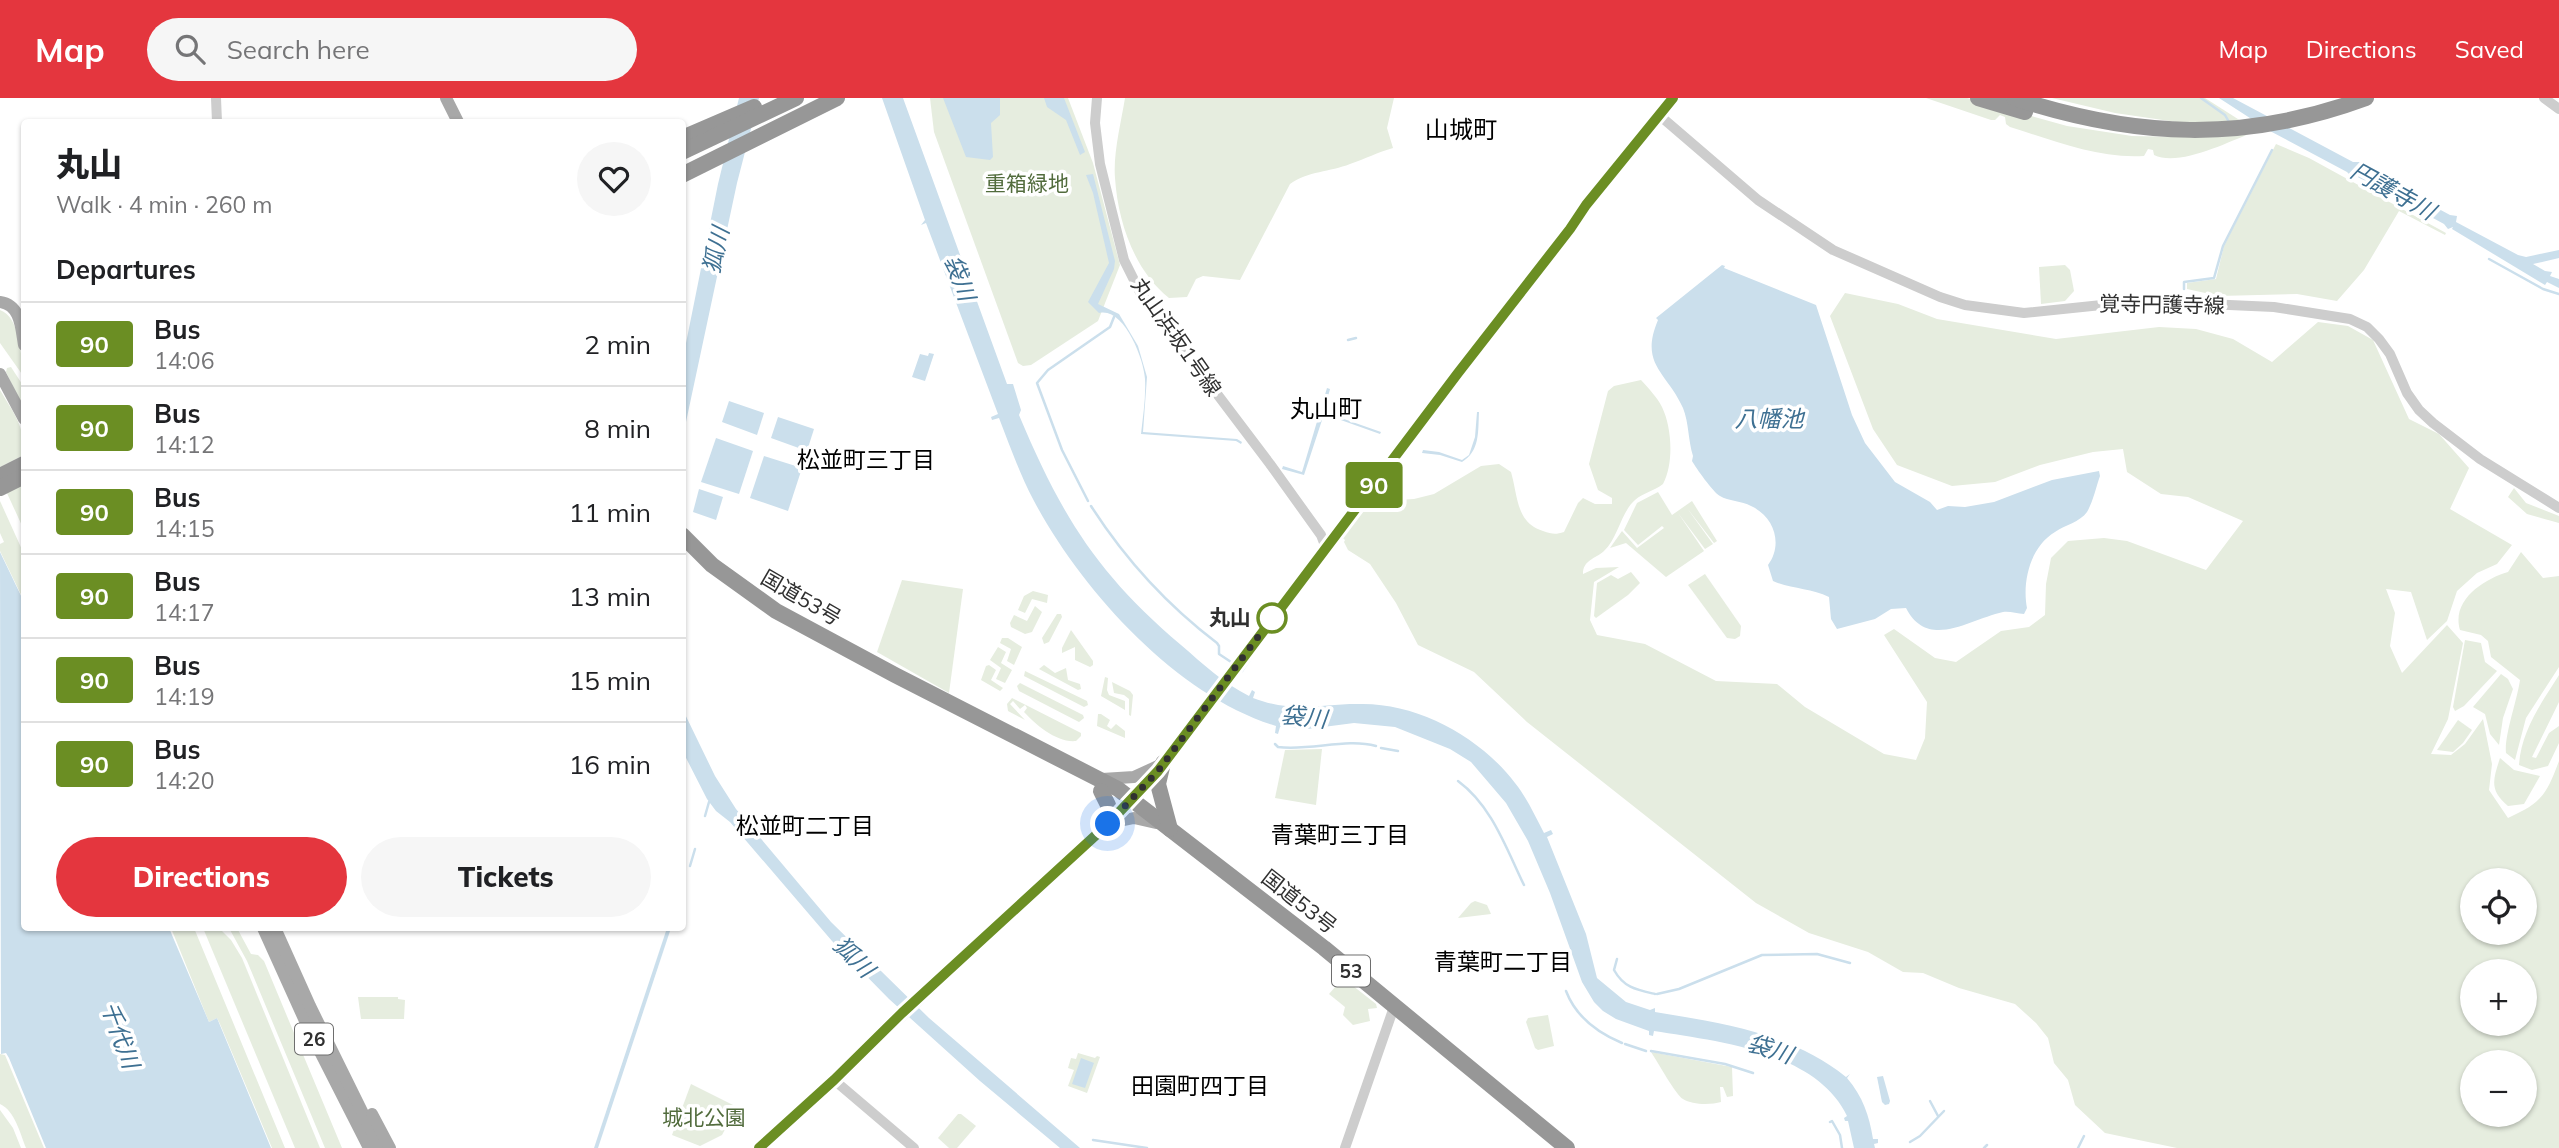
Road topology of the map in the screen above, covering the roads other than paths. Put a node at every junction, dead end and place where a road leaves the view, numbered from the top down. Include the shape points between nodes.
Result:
1 (216, 98) edge
2 (446, 98) edge
3 (796, 98) edge
4 (822, 98) edge
5 (836, 98) edge
6 (1097, 98) edge
7 (1673, 98) edge
8 (1978, 98) edge
9 (2014, 98) edge
10 (2037, 98) edge
11 (2366, 98) edge
12 (2544, 98) edge
13 (2559, 108) edge
14 (1659, 115) junction
15 (760, 118) edge
16 (217, 119) edge
17 (456, 119) edge
18 (2176, 130) junction
19 (728, 136) junction
20 (686, 138) edge
21 (686, 151) edge
22 (686, 162) edge
23 (686, 172) edge
24 (0, 302) edge
25 (21, 331) edge
26 (0, 374) edge
27 (21, 413) edge
28 (21, 466) edge
29 (0, 476) edge
30 (21, 478) edge
31 (0, 488) edge
32 (2559, 508) edge
33 (686, 539) edge
34 (1326, 548) junction
35 (686, 553) edge
36 (764, 608) junction
37 (1163, 763) junction
38 (1099, 785) junction
39 (1131, 799) junction
40 (1108, 824) junction
41 (1170, 829) junction
42 (265, 931) edge
43 (276, 931) edge
44 (1394, 1007) junction
45 (316, 1029) junction
46 (834, 1080) junction
47 (360, 1148) edge
48 (369, 1148) edge
49 (380, 1148) edge
50 (390, 1148) edge
51 (759, 1148) edge
52 (914, 1148) edge
53 (1345, 1148) edge
54 (1567, 1148) edge

1 - 16 street
2 - 17 main road
3 - 15 highway
4 - 15 highway
5 - 15 highway
6 - 34 street, 丸山浜坂1号線 via 1100,164 1124,260 1140,292 1321,534
7 - 14 main road
8 - 18 highway via 2104,130
9 - 18 highway via 2100,122
10 - 18 highway via 2107,121
11 - 18 highway via 2255,126
12 - 13 street
14 - 32 street, 覚寺円護寺線 via 1758,200 1833,250 1940,298 2024,313 2140,300 2274,307 2350,319 2379,339 2418,410 2480,459
14 - 34 main road
15 - 19 highway
15 - 19 highway
19 - 20 highway
19 - 21 highway
19 - 22 highway
19 - 23 highway
24 - 25 main road via 17,313
26 - 27 main road
28 - 29 highway
30 - 31 highway
33 - 36 highway, 国道53号 / 53
34 - 37 main road
35 - 36 highway, 国道53号 / 53 via 709,574
36 - 38 highway, 国道53号 / 53 via 828,650
37 - 38 main road via 1134,777
37 - 39 main road
37 - 41 highway via 1158,784
38 - 39 highway, 国道53号 / 53
38 - 40 highway via 1108,805
39 - 40 main road
39 - 41 highway, 国道53号 / 53
40 - 41 main road via 1138,818
40 - 46 main road
41 - 44 highway, 国道53号 / 53
42 - 45 main road, 26
43 - 45 main road, 26
44 - 53 street
44 - 54 highway, 国道53号 / 53
45 - 47 main road
45 - 48 main road, 26
45 - 49 main road, 26
45 - 50 main road
46 - 51 main road
46 - 52 street

